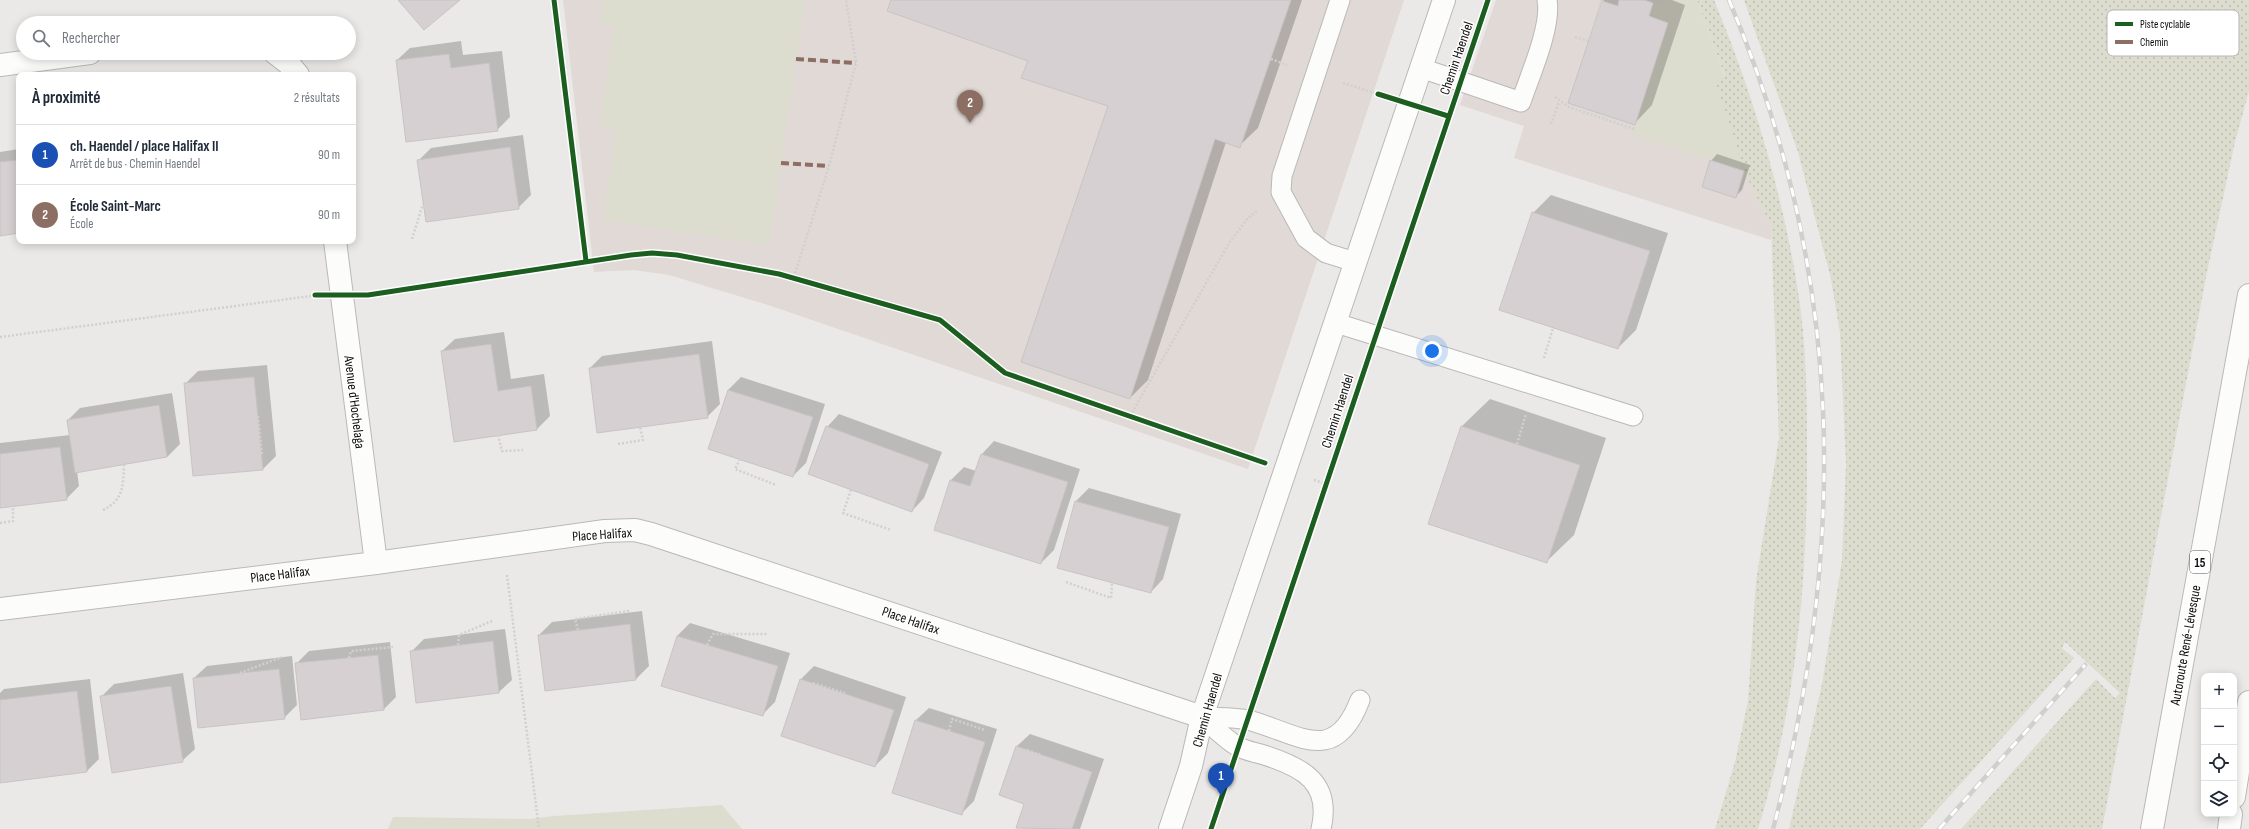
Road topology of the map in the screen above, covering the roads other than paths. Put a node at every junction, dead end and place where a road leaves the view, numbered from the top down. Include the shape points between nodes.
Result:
1 (1340, 0) edge
2 (1444, 0) edge
3 (1547, 0) edge
4 (38, 60) edge
5 (284, 60) edge
6 (0, 65) edge
7 (1421, 68) junction
8 (296, 72) edge
9 (335, 244) edge
10 (1355, 262) junction
11 (2249, 295) edge
12 (1336, 323) junction
13 (1633, 416) dead end
14 (376, 563) junction
15 (0, 609) edge
16 (1360, 700) dead end
17 (2249, 702) edge
18 (1202, 717) junction
19 (2237, 781) edge
20 (2231, 817) edge
21 (1170, 829) edge
22 (1321, 829) edge
23 (2152, 829) edge
24 (2229, 829) edge

1 - 10 lane via 1284,169 1281,192 1306,238 1326,253
2 - 7 main road, Chemin Haendel
3 - 7 lane via 1547,23 1521,102
4 - 6 main road
5 - 8 main road
7 - 10 main road, Chemin Haendel
9 - 14 main road, Avenue d'Hochelaga
10 - 12 main road, Chemin Haendel
11 - 23 main road, Autoroute René-Lévesque / 15
12 - 13 lane
12 - 18 main road, Chemin Haendel
14 - 15 main road, Place Halifax
14 - 18 main road, Place Halifax via 605,531 640,531
16 - 18 lane via 1352,719 1344,729 1334,737 1322,740 1303,739 1247,720
17 - 19 main road
18 - 21 main road, Chemin Haendel via 1191,766
18 - 22 lane via 1238,746 1284,761 1309,775 1318,788 1323,804
20 - 24 main road

